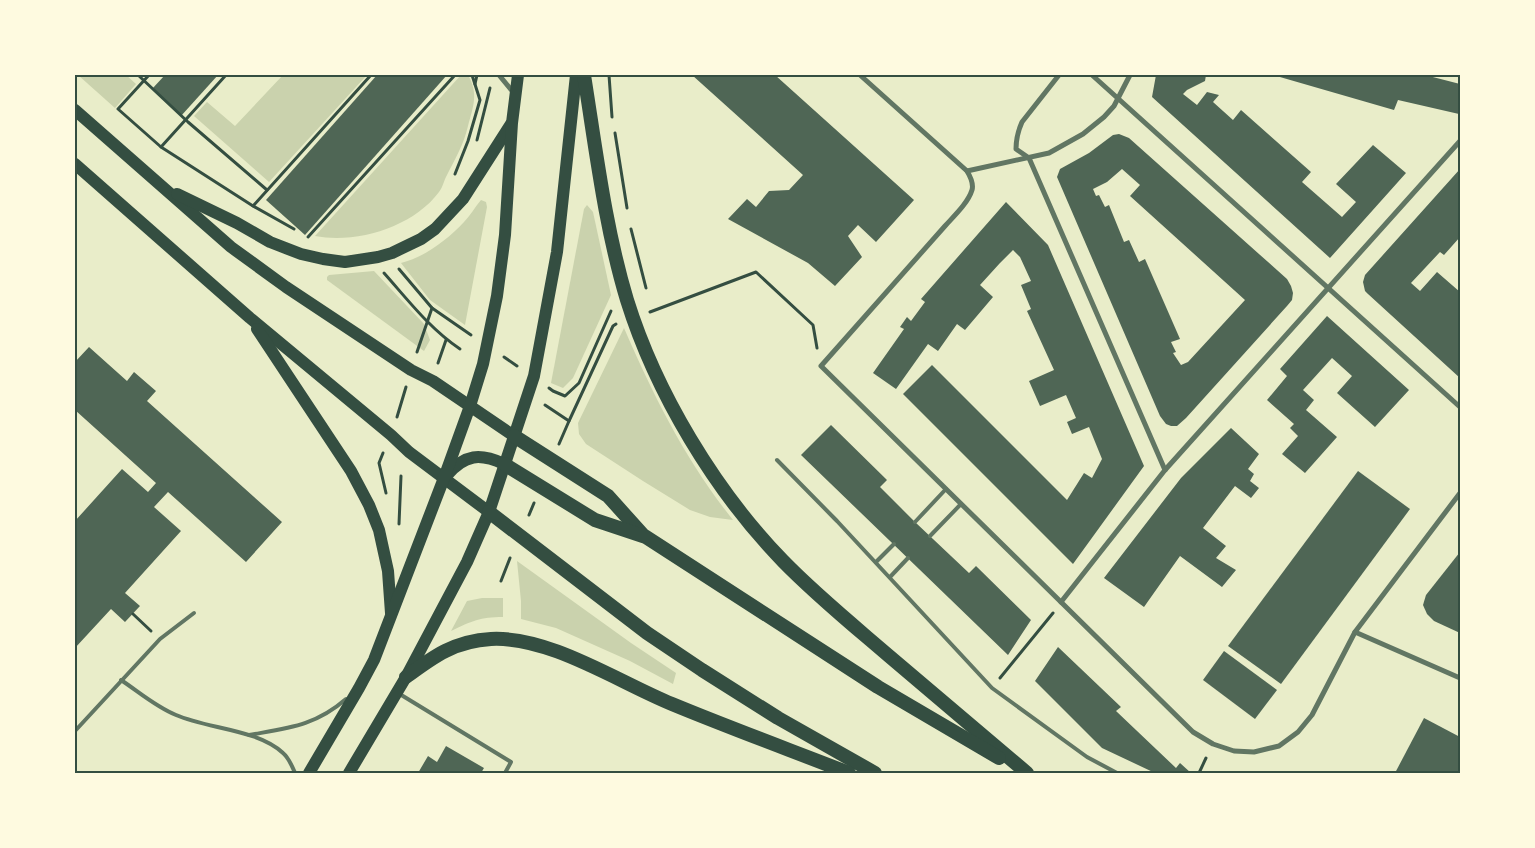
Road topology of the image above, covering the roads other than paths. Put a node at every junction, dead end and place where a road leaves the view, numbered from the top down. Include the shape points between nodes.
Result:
1 (499, 75) edge
2 (518, 75) edge
3 (576, 75) edge
4 (584, 75) edge
5 (860, 75) edge
6 (1059, 75) edge
7 (1092, 75) edge
8 (1130, 75) edge
9 (515, 95) junction
10 (1118, 98) junction
11 (75, 110) edge
12 (512, 122) junction
13 (1460, 141) edge
14 (1029, 158) junction
15 (75, 164) edge
16 (966, 171) junction
17 (161, 186) junction
18 (1328, 288) junction
19 (250, 318) junction
20 (470, 406) junction
21 (1460, 407) edge
22 (514, 436) junction
23 (778, 460) dead end
24 (504, 464) junction
25 (1165, 470) junction
26 (444, 478) junction
27 (946, 489) junction
28 (1460, 494) edge
29 (961, 504) junction
30 (489, 512) junction
31 (915, 522) dead end
32 (930, 536) dead end
33 (646, 538) junction
34 (894, 544) dead end
35 (908, 558) dead end
36 (876, 562) junction
37 (890, 578) junction
38 (1061, 602) junction
39 (194, 613) dead end
40 (391, 618) junction
41 (1355, 632) junction
42 (406, 677) junction
43 (1460, 678) edge
44 (121, 680) junction
45 (359, 688) junction
46 (397, 693) junction
47 (75, 731) edge
48 (249, 735) junction
49 (295, 773) edge
50 (309, 773) edge
51 (349, 773) edge
52 (505, 773) edge
53 (849, 773) edge
54 (875, 773) edge
55 (1027, 773) edge
56 (1117, 773) edge

1 - 9 street
2 - 9 main road
3 - 22 main road via 557,252 534,376
4 - 55 highway via 613,242 627,300 663,388 701,456 723,489 783,561 830,606
5 - 16 street
6 - 14 street via 1018,130 1016,149
7 - 10 street
8 - 10 street
9 - 12 main road
10 - 14 street via 1104,117 1083,134 1049,153
10 - 18 street
11 - 17 main road
12 - 17 main road via 463,199 435,229 392,253 361,260 345,262 301,254 270,242
12 - 20 main road via 505,235 497,296
13 - 18 street
14 - 16 street
14 - 25 street
15 - 19 main road
16 - 27 street via 972,189 964,204 820,366
17 - 20 main road via 239,253 286,287
18 - 21 street
18 - 25 street
19 - 26 main road
19 - 40 main road via 351,471 369,505 379,530 388,571
20 - 22 main road
20 - 26 main road
22 - 24 main road
22 - 33 highway via 608,496
23 - 36 lane
24 - 26 main road via 476,456 462,460
24 - 30 main road
24 - 33 highway via 595,520
25 - 38 street
26 - 30 main road
26 - 40 main road
27 - 29 street
27 - 31 lane
28 - 41 street
29 - 32 lane
29 - 38 street
30 - 42 main road via 467,562
30 - 54 highway via 655,638 778,718
33 - 55 highway via 878,688
34 - 36 lane
35 - 37 lane
36 - 37 lane
37 - 56 lane via 992,688 1087,757
38 - 41 street via 1193,732 1234,751 1254,752 1280,746 1298,732 1312,715
39 - 44 lane via 160,639
40 - 45 main road
41 - 43 street
42 - 46 main road
42 - 53 highway via 435,655 467,643 490,639 533,643 670,704
44 - 47 lane
44 - 48 lane via 174,715
45 - 48 lane via 316,720
45 - 50 main road
46 - 51 main road
46 - 52 lane via 512,762
48 - 49 lane via 284,754

